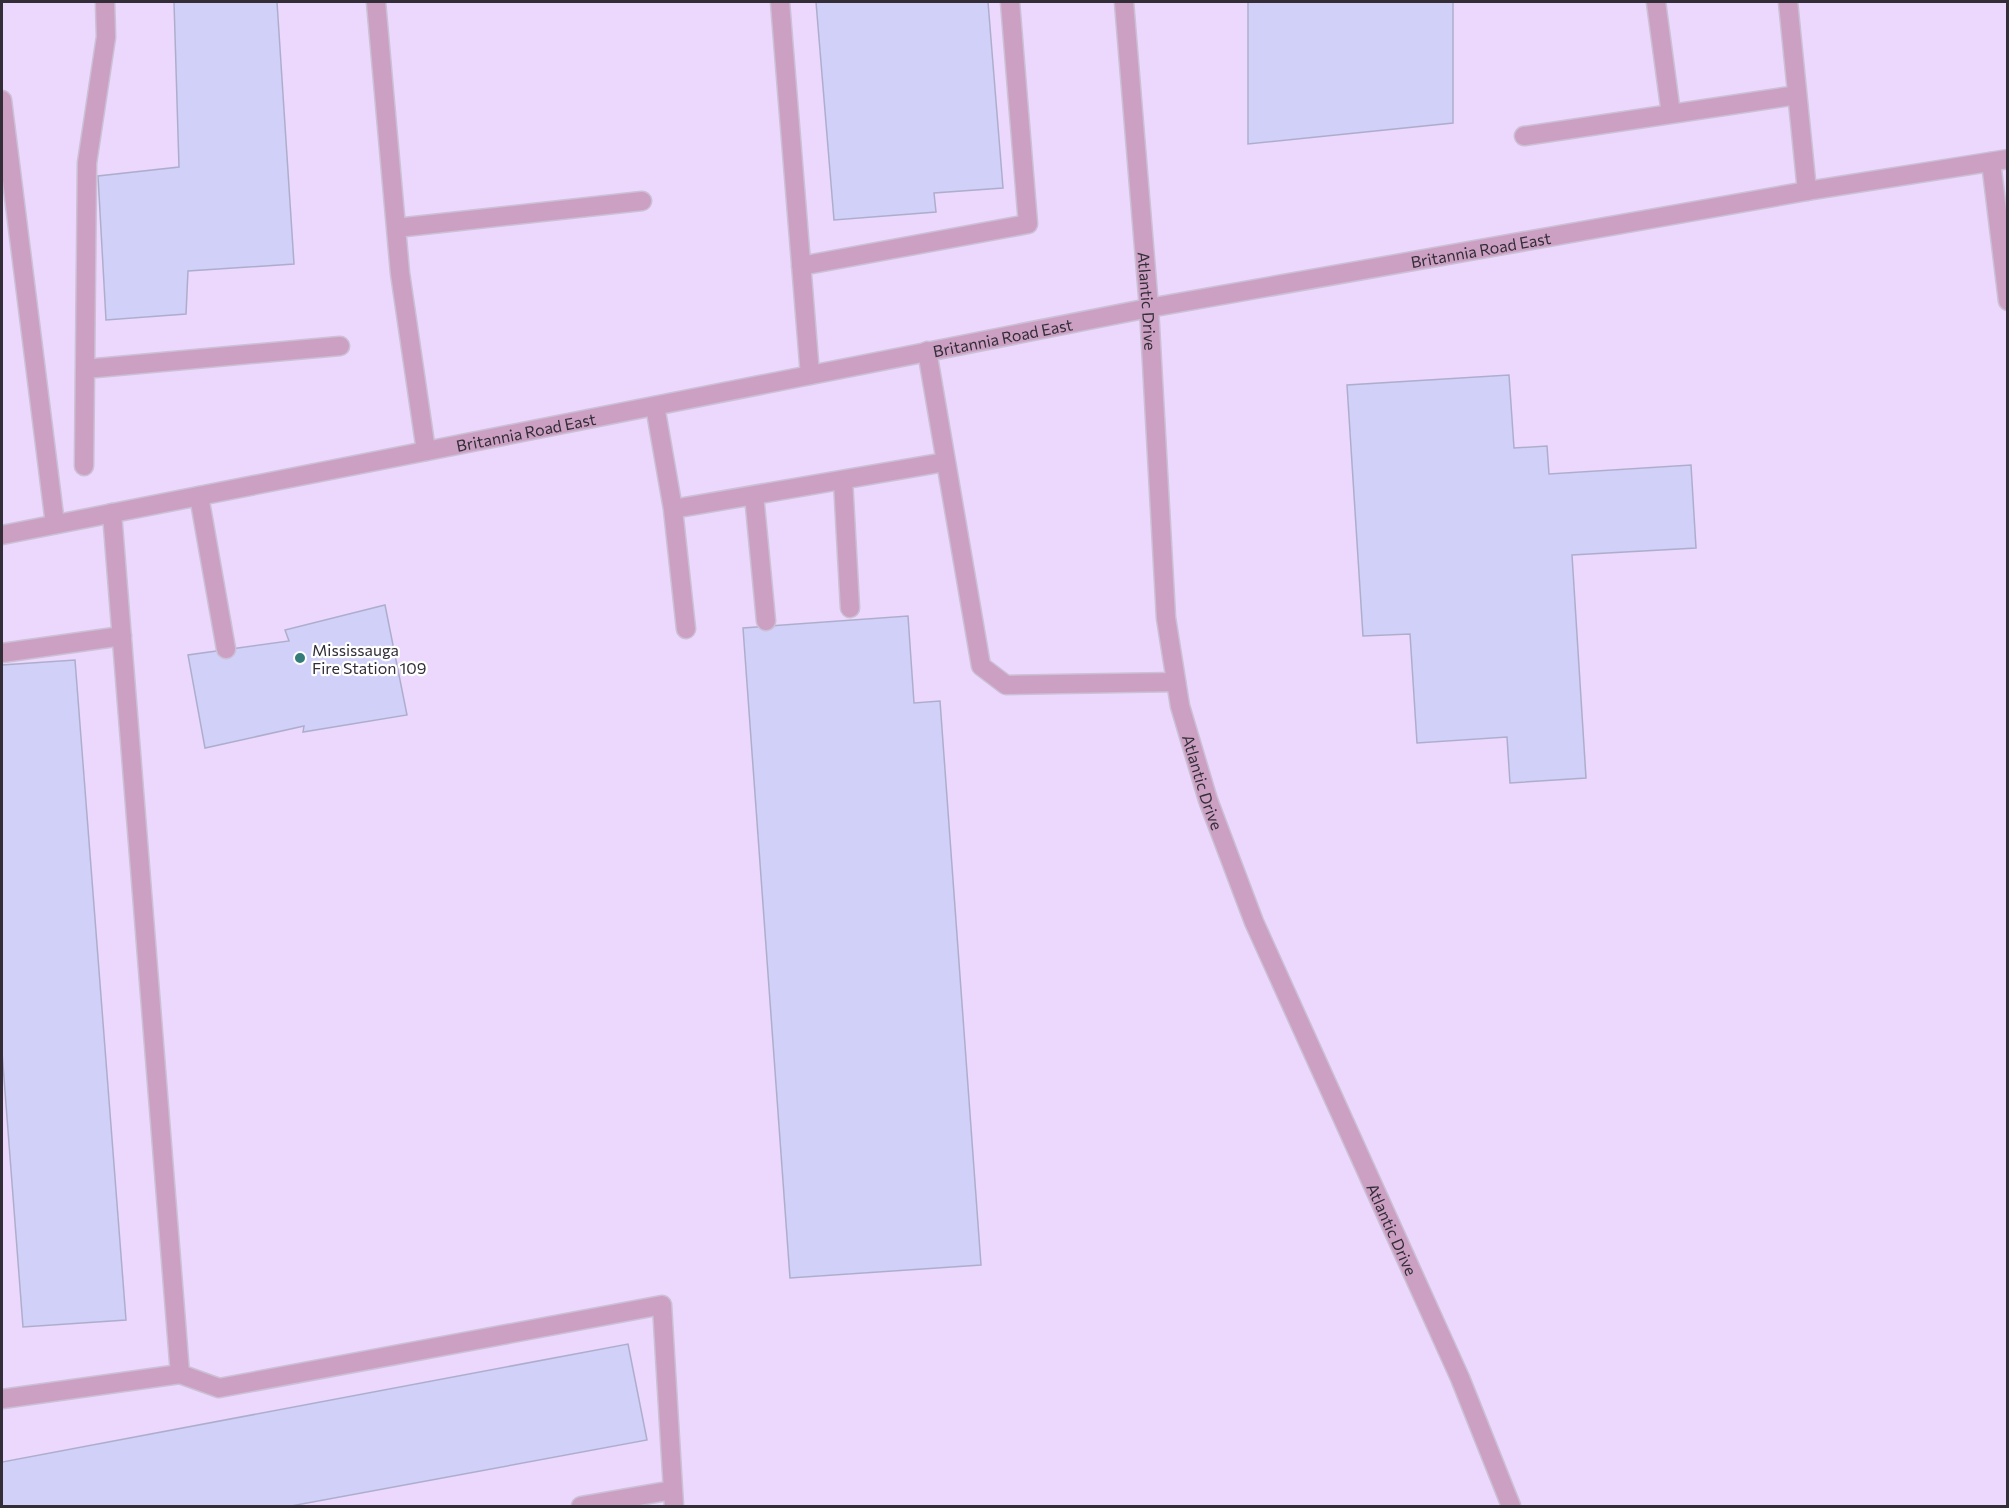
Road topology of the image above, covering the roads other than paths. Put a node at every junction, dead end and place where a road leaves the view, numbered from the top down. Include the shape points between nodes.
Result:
1 (105, 2) edge
2 (376, 2) edge
3 (780, 2) edge
4 (1010, 2) edge
5 (1124, 2) edge
6 (1656, 2) edge
7 (1788, 2) edge
8 (1797, 95) junction
9 (2, 100) edge
10 (1671, 114) junction
11 (1524, 136) dead end
12 (1999, 160) edge
13 (1807, 191) junction
14 (642, 201) dead end
15 (396, 228) junction
16 (801, 266) junction
17 (2007, 300) edge
18 (1149, 308) junction
19 (340, 345) dead end
20 (927, 351) junction
21 (85, 369) junction
22 (810, 375) junction
23 (655, 406) junction
24 (426, 451) junction
25 (945, 462) junction
26 (84, 466) dead end
27 (843, 480) junction
28 (754, 495) junction
29 (200, 496) junction
30 (674, 509) junction
31 (112, 513) junction
32 (55, 524) junction
33 (2, 535) edge
34 (850, 608) dead end
35 (766, 621) dead end
36 (686, 629) dead end
37 (122, 636) junction
38 (226, 649) dead end
39 (2, 652) edge
40 (1176, 682) junction
41 (180, 1374) junction
42 (2, 1399) edge
43 (673, 1498) edge
44 (581, 1506) edge
45 (1511, 1506) edge

1 - 21 street via 106,37 87,163
2 - 15 street
3 - 16 street
4 - 16 street via 1028,224
5 - 18 street, Atlantic Drive
6 - 10 street
7 - 8 street
8 - 10 street
8 - 13 street
9 - 32 street
10 - 11 street
12 - 13 street, Britannia Road East
12 - 17 street
13 - 18 street, Britannia Road East
14 - 15 street
15 - 24 street
16 - 22 street
18 - 20 street, Britannia Road East
18 - 40 street, Atlantic Drive via 1166,618
19 - 21 street
20 - 22 street, Britannia Road East
20 - 25 street
21 - 26 street
22 - 23 street, Britannia Road East
23 - 24 street, Britannia Road East
23 - 30 street
24 - 29 street, Britannia Road East
25 - 27 street
25 - 40 street via 981,666 1006,685
27 - 28 street
27 - 34 street
28 - 30 street
28 - 35 street
29 - 31 street, Britannia Road East
29 - 38 street
30 - 36 street
31 - 32 street, Britannia Road East
31 - 37 street
32 - 33 street, Britannia Road East
37 - 39 street
37 - 41 street
40 - 45 street, Atlantic Drive via 1209,800 1254,922 1456,1367
41 - 42 street
41 - 43 street via 219,1388 662,1305
43 - 44 street

